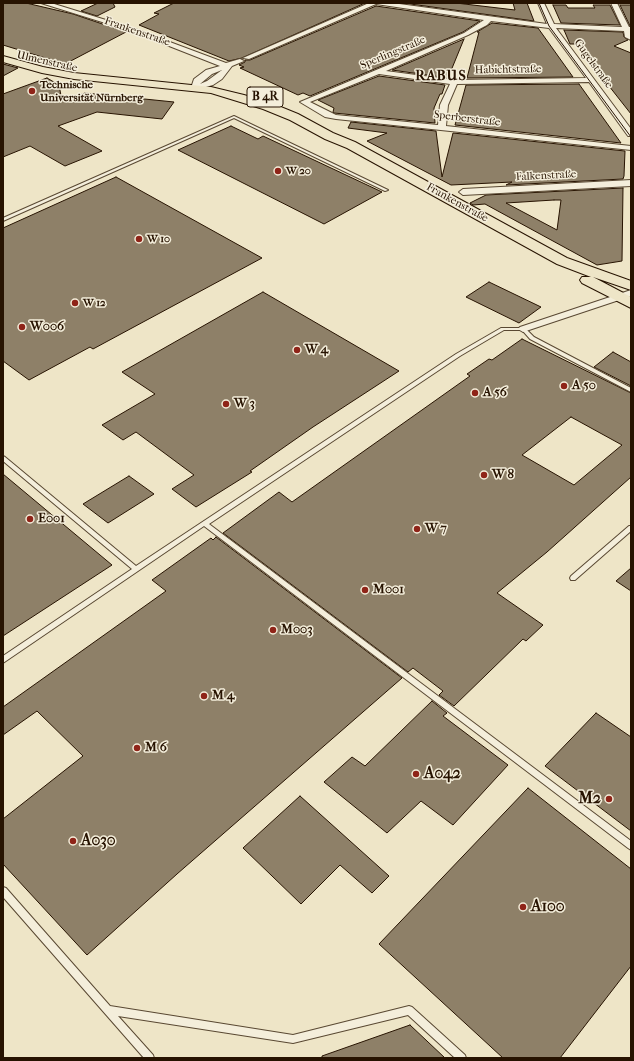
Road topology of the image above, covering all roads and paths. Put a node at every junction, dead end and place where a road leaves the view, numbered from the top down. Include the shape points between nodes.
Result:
1 (44, 3) edge
2 (374, 3) edge
3 (379, 3) edge
4 (541, 3) edge
5 (614, 3) edge
6 (488, 19) junction
7 (551, 26) junction
8 (629, 29) edge
9 (631, 38) edge
10 (3, 51) edge
11 (3, 59) edge
12 (229, 67) junction
13 (378, 72) junction
14 (591, 80) junction
15 (454, 82) junction
16 (210, 83) junction
17 (196, 85) junction
18 (304, 102) joint
19 (442, 127) junction
20 (631, 134) edge
21 (352, 145) junction
22 (631, 148) edge
23 (631, 183) edge
24 (386, 190) dead end
25 (463, 192) dead end
26 (3, 220) edge
27 (562, 261) junction
28 (631, 286) edge
29 (627, 297) edge
30 (523, 329) junction
31 (631, 390) edge
32 (3, 458) edge
33 (204, 523) junction
34 (631, 528) edge
35 (136, 569) junction
36 (573, 578) dead end
37 (3, 660) edge
38 (631, 846) edge
39 (3, 891) edge
40 (109, 1010) junction
41 (150, 1058) edge
42 (462, 1058) edge

1 - 12 street, Frankenstraße via 133,30
2 - 12 street
3 - 6 street
4 - 7 street, Gugelstraße
5 - 8 street
6 - 7 street
6 - 13 street, Sperlingstraße via 485,24 466,34
7 - 8 street
7 - 14 street, Gugelstraße
8 - 9 street via 627,36
10 - 17 main road, Ulmenstraße / B 4R via 74,69
11 - 17 main road, Ulmenstraße / B 4R via 74,76
12 - 16 street
12 - 17 street via 209,72
13 - 15 street, Habichtstraße
13 - 18 street, Sperlingstraße
14 - 15 street, Habichtstraße
14 - 20 street, Gugelstraße
15 - 19 street via 444,105
16 - 17 main road, Ulmenstraße / B 4R
16 - 21 main road, Frankenstraße / B 4R via 248,92 281,104
17 - 21 main road, Frankenstraße / B 4R via 263,104
18 - 19 street, Sperberstraße via 336,117
19 - 22 street, Sperberstraße
21 - 27 main road, Frankenstraße / B 4R
23 - 25 street, Falkenstraße
24 - 26 lane via 234,117
27 - 28 main road, Frankenstraße / B 4R
27 - 29 main road, Frankenstraße / B 4R via 575,272
29 - 30 street, Frankenstraße
30 - 31 lane via 532,338
30 - 33 lane via 503,329 458,355
32 - 35 lane
33 - 35 lane
33 - 38 lane
34 - 36 lane
35 - 37 lane
39 - 40 lane
40 - 41 lane
40 - 42 lane via 293,1039 409,1010

